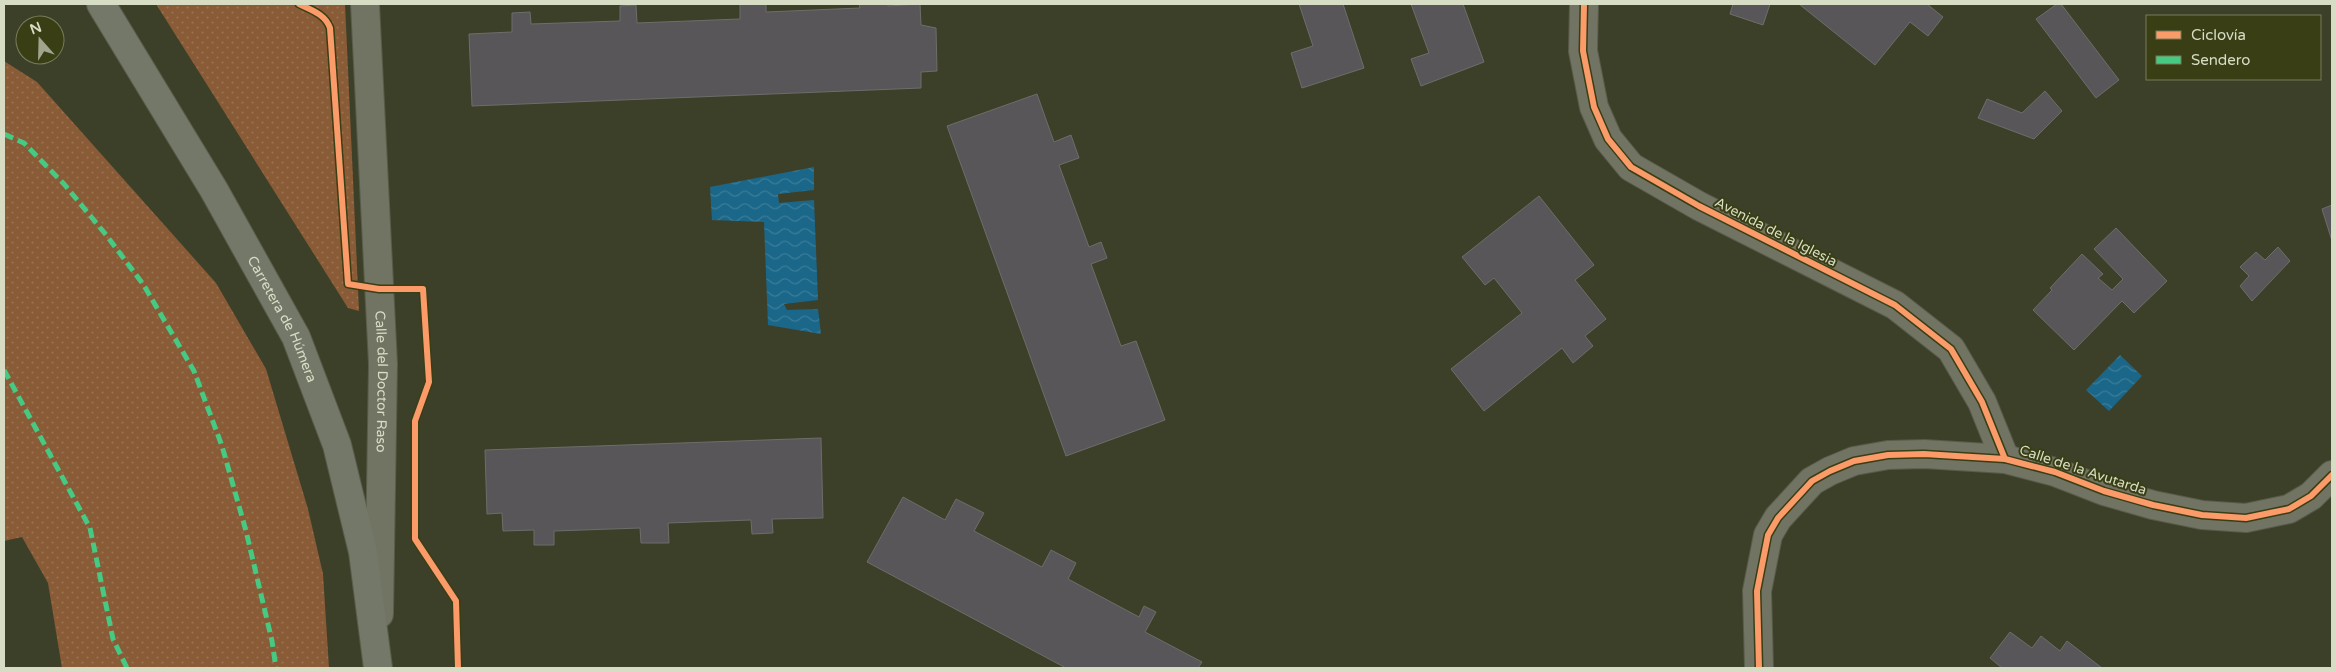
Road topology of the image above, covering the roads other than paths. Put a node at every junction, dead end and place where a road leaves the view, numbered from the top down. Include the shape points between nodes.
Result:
1 (101, 4) edge
2 (365, 4) edge
3 (1584, 4) edge
4 (2005, 459) junction
5 (2332, 475) edge
6 (378, 668) edge
7 (1759, 668) edge

1 - 6 main road, Carretera de Húmera via 214,190 296,337 342,463 364,552
2 - 6 street, Calle del Doctor Raso via 383,364
3 - 4 street, Avenida de la Iglesia via 1583,51 1594,107 1608,139 1631,167 1699,206 1895,305 1951,349 1982,402
4 - 5 street, Calle de la Avutarda via 2056,472 2104,491 2153,505 2246,518 2289,509 2310,496
4 - 7 street, Calle de la Avutarda via 1888,455 1854,461 1812,481 1778,518 1768,535 1757,591

